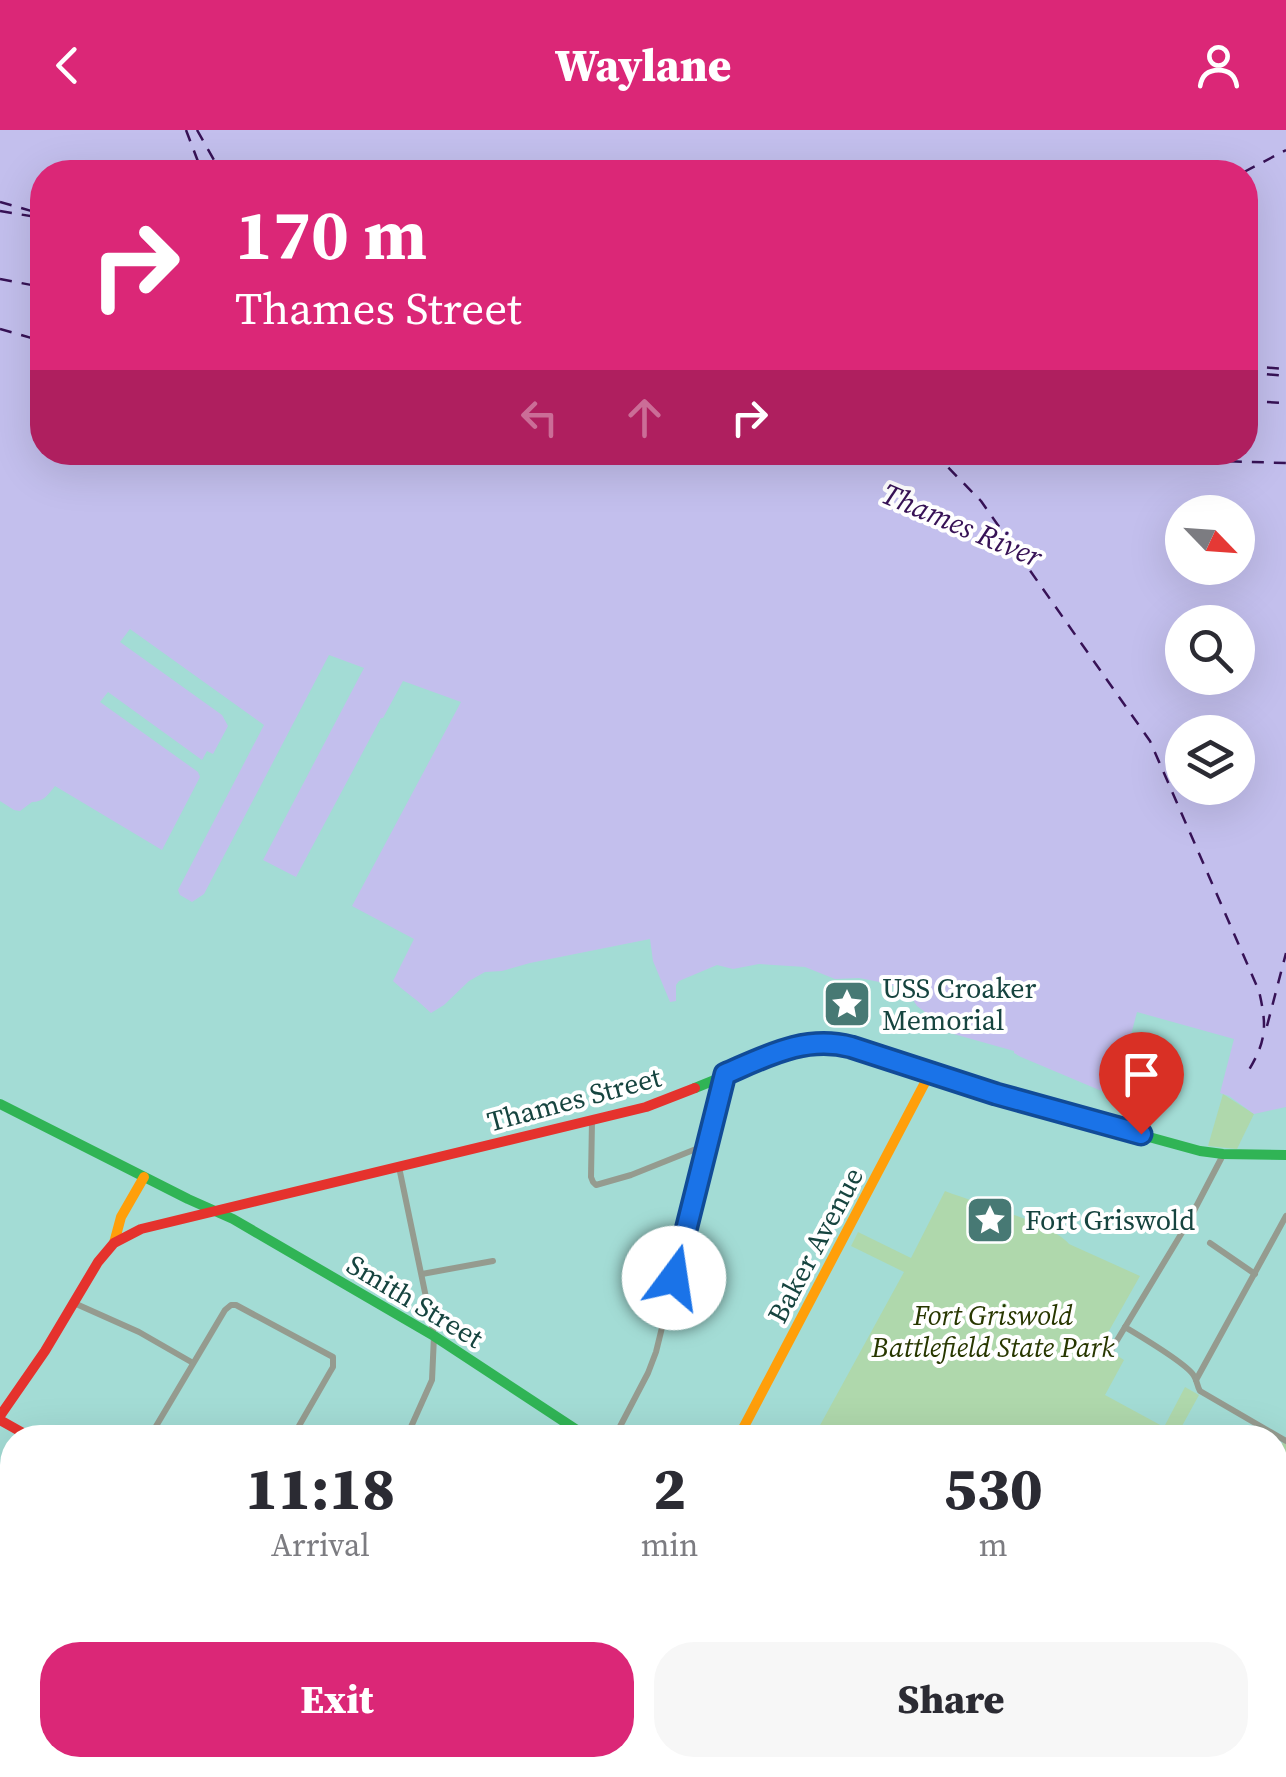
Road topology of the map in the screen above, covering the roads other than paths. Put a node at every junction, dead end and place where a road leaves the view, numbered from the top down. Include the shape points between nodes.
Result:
1 (930, 1073) junction
2 (725, 1074) junction
3 (0, 1104) edge
4 (592, 1120) junction
5 (708, 1145) junction
6 (1224, 1154) junction
7 (1286, 1155) edge
8 (399, 1167) junction
9 (144, 1177) junction
10 (215, 1210) junction
11 (1286, 1216) edge
12 (114, 1243) junction
13 (1210, 1243) dead end
14 (493, 1261) dead end
15 (422, 1274) junction
16 (1255, 1274) junction
17 (74, 1303) junction
18 (1124, 1326) junction
19 (434, 1336) junction
20 (1110, 1352) dead end
21 (193, 1363) junction
22 (1196, 1380) junction
23 (0, 1418) edge
24 (157, 1425) edge
25 (299, 1425) edge
26 (412, 1425) edge
27 (569, 1425) edge
28 (621, 1425) edge
29 (745, 1425) edge
30 (1258, 1425) edge

1 - 2 street, Thames Street via 819,1042
1 - 6 street, Thames Street
1 - 29 street, Baker Avenue
2 - 4 street, Thames Street via 646,1107
2 - 5 street
3 - 9 street, Smith Street
4 - 5 street via 596,1184
4 - 8 street, Thames Street
5 - 28 street via 656,1352
6 - 7 street, Thames Street
6 - 18 street
8 - 10 street, Thames Street
8 - 15 street
9 - 10 street, Smith Street
9 - 12 street
10 - 12 street, Thames Street
10 - 19 street, Smith Street
11 - 16 street
12 - 17 street
13 - 16 street
14 - 15 street
15 - 19 street
16 - 22 street
17 - 21 street
17 - 23 street
18 - 20 street
18 - 22 street
19 - 26 street via 432,1380
19 - 27 street, Smith Street
21 - 24 street
21 - 25 street via 232,1305 332,1357
22 - 30 street via 1200,1390

